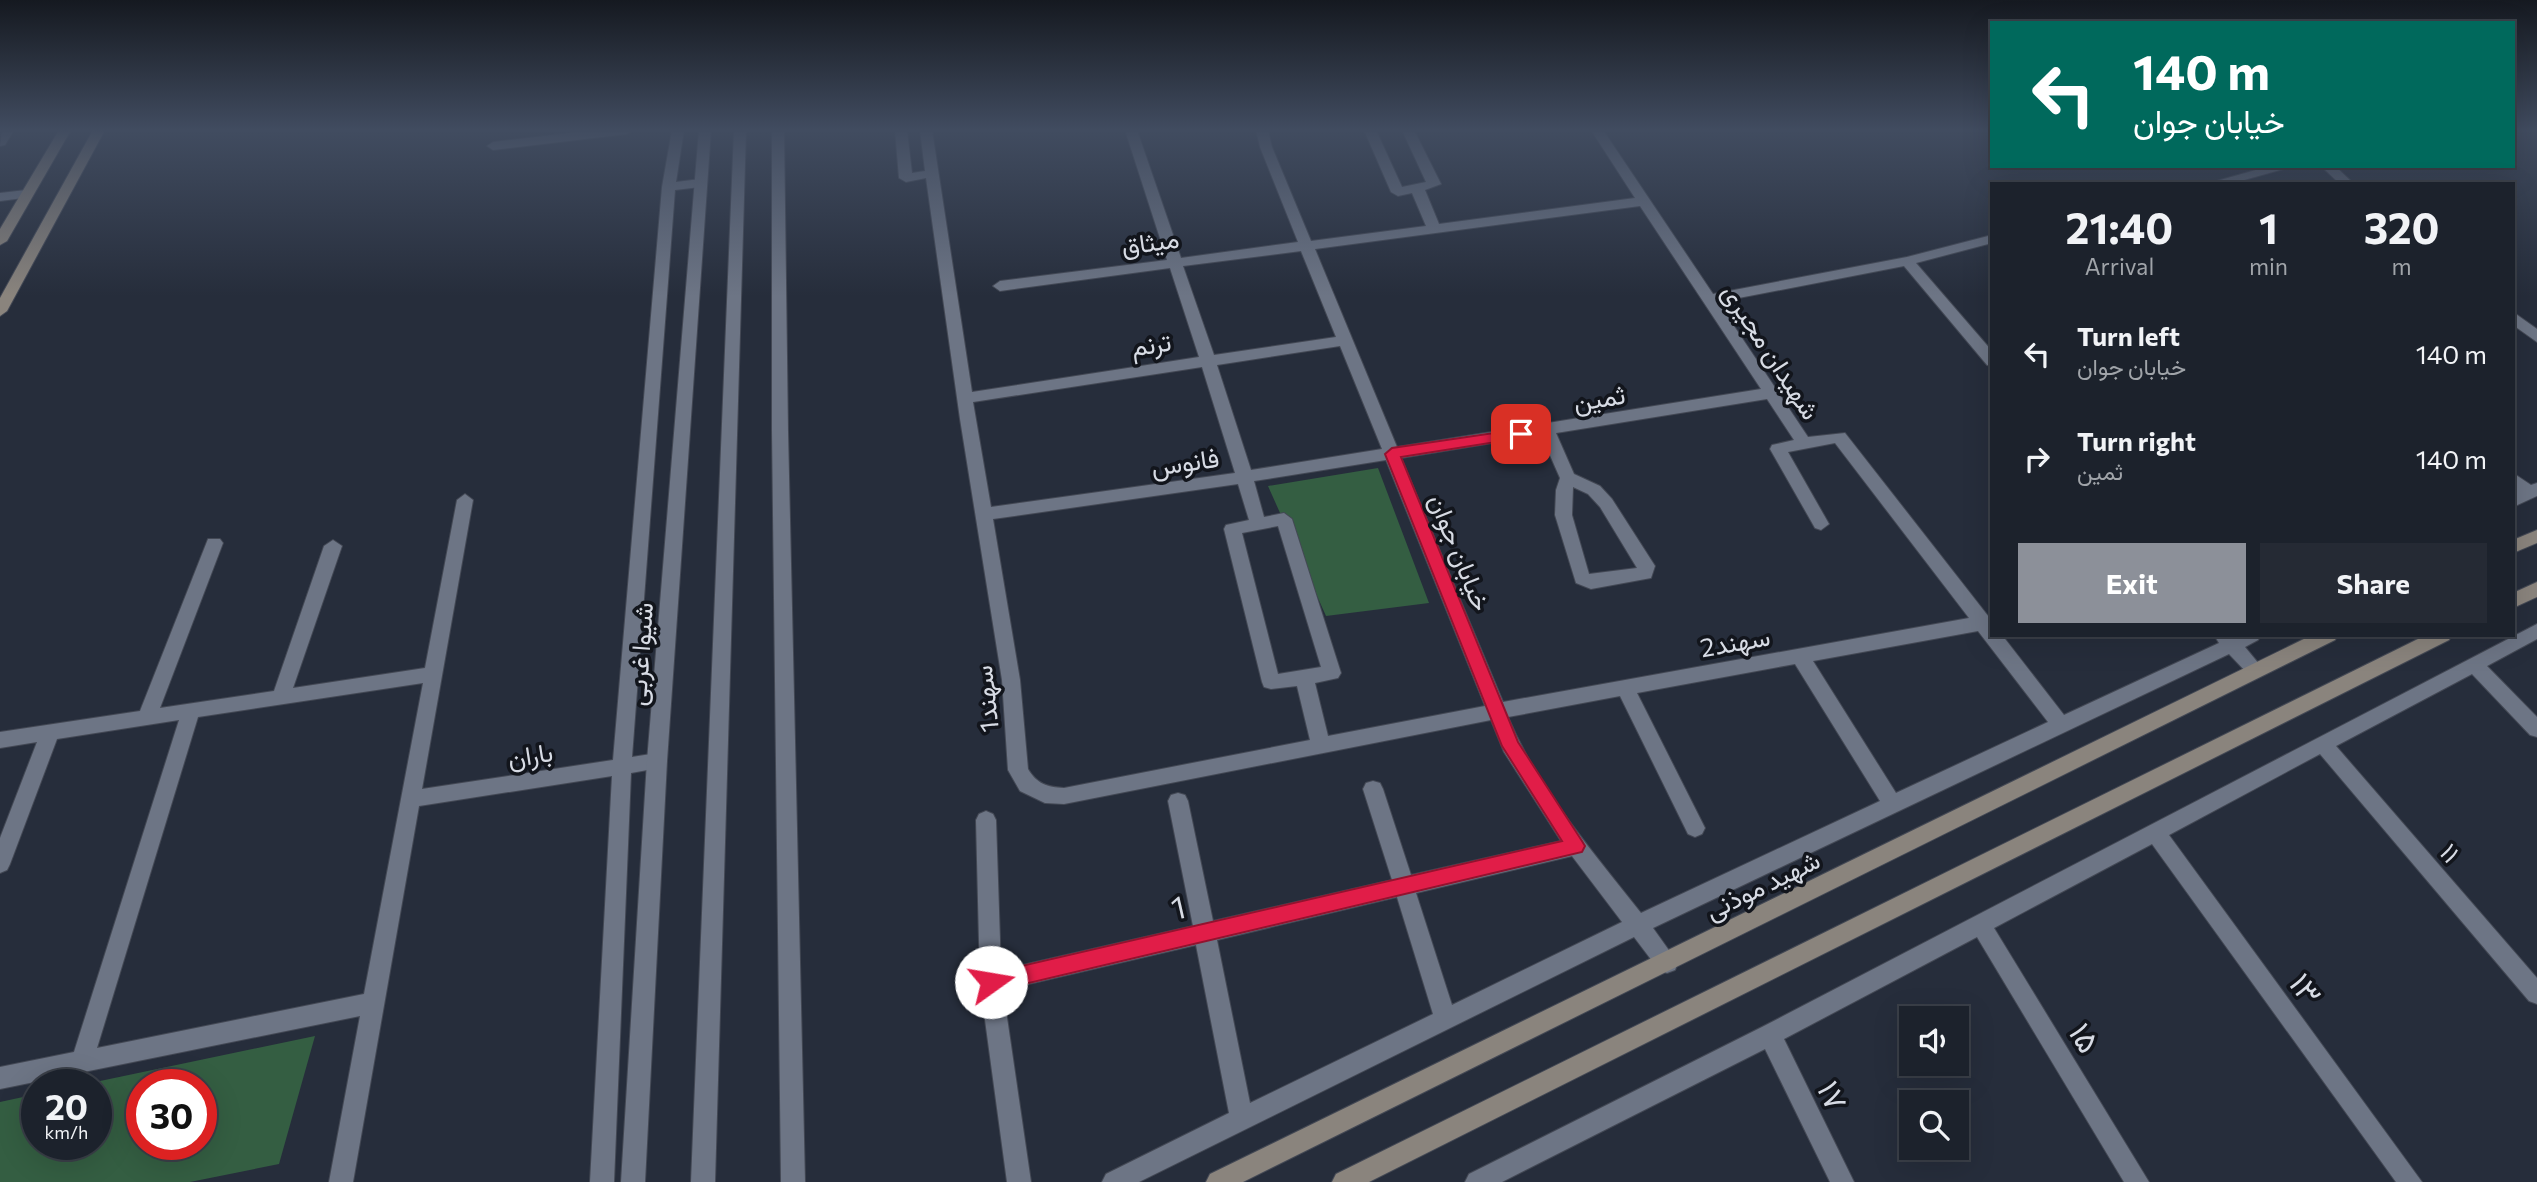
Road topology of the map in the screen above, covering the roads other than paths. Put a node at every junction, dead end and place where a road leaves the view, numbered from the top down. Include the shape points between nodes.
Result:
1 (31, 185) edge
2 (69, 185) edge
3 (683, 185) edge
4 (700, 185) edge
5 (738, 185) edge
6 (778, 185) edge
7 (936, 185) edge
8 (1150, 185) edge
9 (1282, 185) edge
10 (1395, 185) edge
11 (1429, 185) edge
12 (1634, 185) edge
13 (669, 187) joint
14 (1417, 188) junction
15 (26, 194) junction
16 (0, 197) edge
17 (1644, 201) junction
18 (1434, 228) junction
19 (1990, 240) edge
20 (0, 241) edge
21 (1307, 244) junction
22 (1907, 261) junction
23 (1177, 262) junction
24 (1000, 286) dead end
25 (1708, 300) junction
26 (0, 311) edge
27 (2515, 319) edge
28 (2537, 337) edge
29 (1346, 340) junction
30 (1208, 359) junction
31 (1990, 359) edge
32 (1771, 393) junction
33 (965, 398) junction
34 (1547, 430) junction
35 (1804, 443) junction
36 (1392, 454) junction
37 (1245, 477) junction
38 (1568, 478) junction
39 (2515, 480) edge
40 (2533, 491) edge
41 (465, 500) dead end
42 (2515, 500) edge
43 (984, 514) junction
44 (1258, 523) junction
45 (1821, 524) dead end
46 (2537, 536) edge
47 (214, 543) dead end
48 (333, 546) dead end
49 (2515, 546) edge
50 (2537, 589) edge
51 (2515, 600) edge
52 (1989, 631) edge
53 (2537, 631) edge
54 (1994, 637) edge
55 (2325, 637) edge
56 (2440, 637) edge
57 (2228, 640) edge
58 (1800, 656) junction
59 (2474, 664) junction
60 (2255, 670) junction
61 (433, 674) junction
62 (1304, 677) junction
63 (1625, 688) junction
64 (281, 697) junction
65 (191, 710) junction
66 (1498, 711) junction
67 (146, 717) junction
68 (2062, 726) junction
69 (2537, 729) edge
70 (50, 732) junction
71 (0, 740) edge
72 (2324, 745) junction
73 (1321, 746) junction
74 (657, 761) junction
75 (622, 766) junction
76 (1373, 789) dead end
77 (411, 799) junction
78 (1178, 801) dead end
79 (1893, 805) junction
80 (986, 820) dead end
81 (1696, 828) dead end
82 (2154, 831) junction
83 (1576, 846) junction
84 (0, 864) edge
85 (1406, 886) junction
86 (1637, 925) junction
87 (1981, 925) junction
88 (1205, 933) junction
89 (1667, 963) junction
90 (991, 982) junction
91 (2537, 994) edge
92 (373, 1003) junction
93 (1446, 1019) junction
94 (1770, 1035) junction
95 (82, 1061) junction
96 (0, 1077) edge
97 (1242, 1119) junction
98 (339, 1182) edge
99 (602, 1182) edge
100 (632, 1182) edge
101 (703, 1182) edge
102 (793, 1182) edge
103 (1019, 1182) edge
104 (1114, 1182) edge
105 (1218, 1182) edge
106 (1344, 1182) edge
107 (1477, 1182) edge
108 (1842, 1182) edge
109 (2137, 1182) edge
110 (2410, 1182) edge

1 - 15 main road
2 - 26 main road
3 - 13 street
4 - 74 street, شیوا غربی
5 - 101 street
6 - 102 street
7 - 33 street, 1سهند
8 - 23 street
9 - 21 street, خیابان جوان
10 - 14 street via 1398,192
11 - 14 street
12 - 17 street, شهیدان مجیری
13 - 75 street
14 - 18 street
15 - 16 street
15 - 20 main road
17 - 18 street, میثاق
17 - 25 street, شهیدان مجیری
18 - 21 street, میثاق
19 - 22 street
21 - 23 street, میثاق
21 - 29 street, خیابان جوان
22 - 25 street
22 - 31 street
23 - 24 street, میثاق
23 - 30 street
25 - 32 street, شهیدان مجیری
27 - 28 street
29 - 30 street, ترنم
29 - 36 street, خیابان جوان
30 - 33 street, ترنم
30 - 37 street
32 - 34 street, ثمین
32 - 35 street, شهیدان مجیری
33 - 43 street, 1سهند
34 - 36 street, ثمین
34 - 38 street
35 - 45 street via 1778,449
35 - 52 street, شهیدان مجیری via 1839,437
36 - 37 street, فانوس
36 - 66 street, خیابان جوان
37 - 43 street, فانوس
37 - 44 street
38 - 38 street via 1560,495 1561,509 1582,578 1591,582 1645,573 1646,566 1606,503
39 - 40 street
40 - 42 street
41 - 61 street
43 - 73 street, 1سهند via 1011,680 1018,770 1027,785 1045,795 1064,796
44 - 62 street via 1284,519 1332,673
44 - 62 street via 1232,529 1271,682
46 - 49 main road
47 - 67 street
48 - 64 street
50 - 51 main road
52 - 58 street, 2سهند
53 - 59 street
54 - 68 street
55 - 60 main road, شهید موذنی
56 - 106 main road
57 - 60 street
57 - 68 street
58 - 63 street, 2سهند
58 - 79 street
59 - 69 street
59 - 72 street
60 - 89 main road, شهید موذنی
61 - 64 street
61 - 77 street
62 - 73 street
63 - 66 street, 2سهند
63 - 81 street
64 - 65 street
65 - 67 street
65 - 95 street
66 - 73 street, 1سهند
66 - 83 street, خیابان جوان via 1511,746
67 - 70 street
68 - 79 street
70 - 71 street
70 - 84 street
72 - 82 street
72 - 91 street, ۱۱
74 - 75 street, باران
74 - 100 street, شیوا غربی
75 - 77 street, باران
75 - 99 street
76 - 85 street
77 - 92 street
78 - 88 street
79 - 86 street
80 - 90 street
82 - 87 street
82 - 110 street, ۱۳
83 - 85 street, 1
83 - 86 street, خیابان جوان
85 - 88 street, 1
85 - 93 street
86 - 89 street, خیابان جوان
86 - 93 street
87 - 94 street
87 - 109 street, ۱۵
88 - 90 street, 1
88 - 97 street
89 - 105 main road, شهید موذنی
90 - 103 street
92 - 95 street
92 - 98 street
93 - 97 street
94 - 107 street
94 - 108 street, ۱۷
95 - 96 street
97 - 104 street

